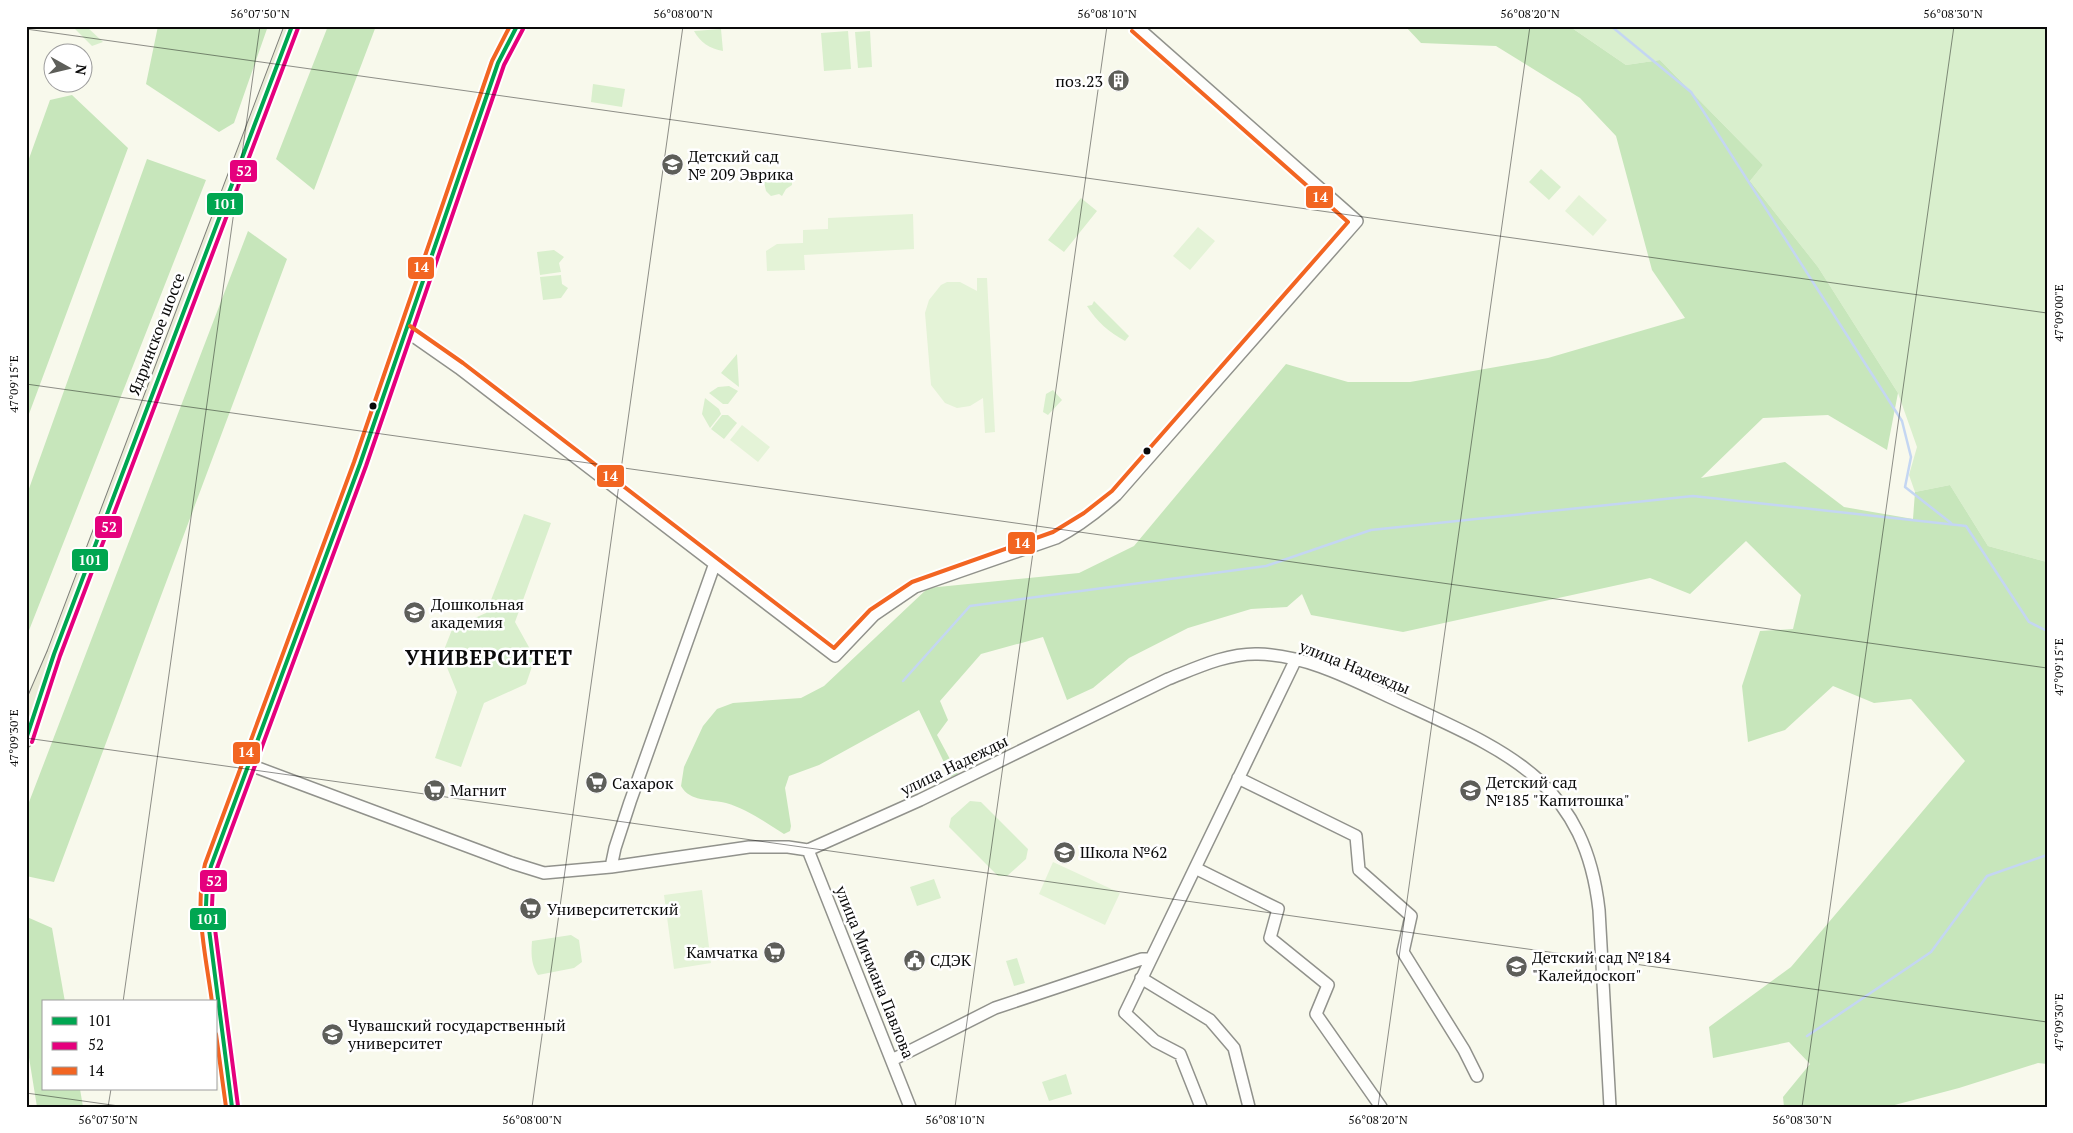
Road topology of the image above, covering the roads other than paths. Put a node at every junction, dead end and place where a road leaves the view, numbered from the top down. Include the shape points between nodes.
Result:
1 (292, 26) edge
2 (517, 26) edge
3 (1136, 26) edge
4 (406, 330) junction
5 (715, 563) junction
6 (54, 654) junction
7 (1296, 659) junction
8 (26, 719) edge
9 (26, 740) edge
10 (250, 765) junction
11 (1238, 778) junction
12 (808, 850) junction
13 (611, 867) junction
14 (1195, 868) junction
15 (1150, 959) junction
16 (1141, 978) junction
17 (892, 1060) junction
18 (1477, 1076) dead end
19 (232, 1107) edge
20 (910, 1107) edge
21 (1200, 1107) edge
22 (1249, 1107) edge
23 (1381, 1107) edge
24 (1610, 1107) edge

1 - 6 main road, Ядринское шоссе
2 - 4 street via 498,63
3 - 5 street via 1357,221 1116,495 1084,522 1056,538 915,587 874,615 835,656
4 - 5 street
4 - 10 street
5 - 13 street via 630,802
6 - 8 main road, Ядринское шоссе
6 - 9 main road, Ядринское шоссе
7 - 11 street
7 - 12 street, улица Надежды via 1256,654 1205,664
7 - 24 street, улица Надежды via 1354,680 1478,738 1515,760 1559,802 1590,858 1596,882
10 - 13 street via 534,871
10 - 19 street via 207,883 206,906
11 - 14 street
11 - 18 street via 1356,836 1359,870 1411,916 1403,952
12 - 13 street via 749,847
12 - 17 street, улица Мичмана Павлова
14 - 15 street
14 - 23 street via 1278,909 1270,938 1328,985 1316,1014
15 - 16 street
15 - 17 street via 995,1008
16 - 21 street via 1124,1013 1155,1041 1180,1054
16 - 22 street via 1210,1020 1234,1048
17 - 20 street, улица Мичмана Павлова

